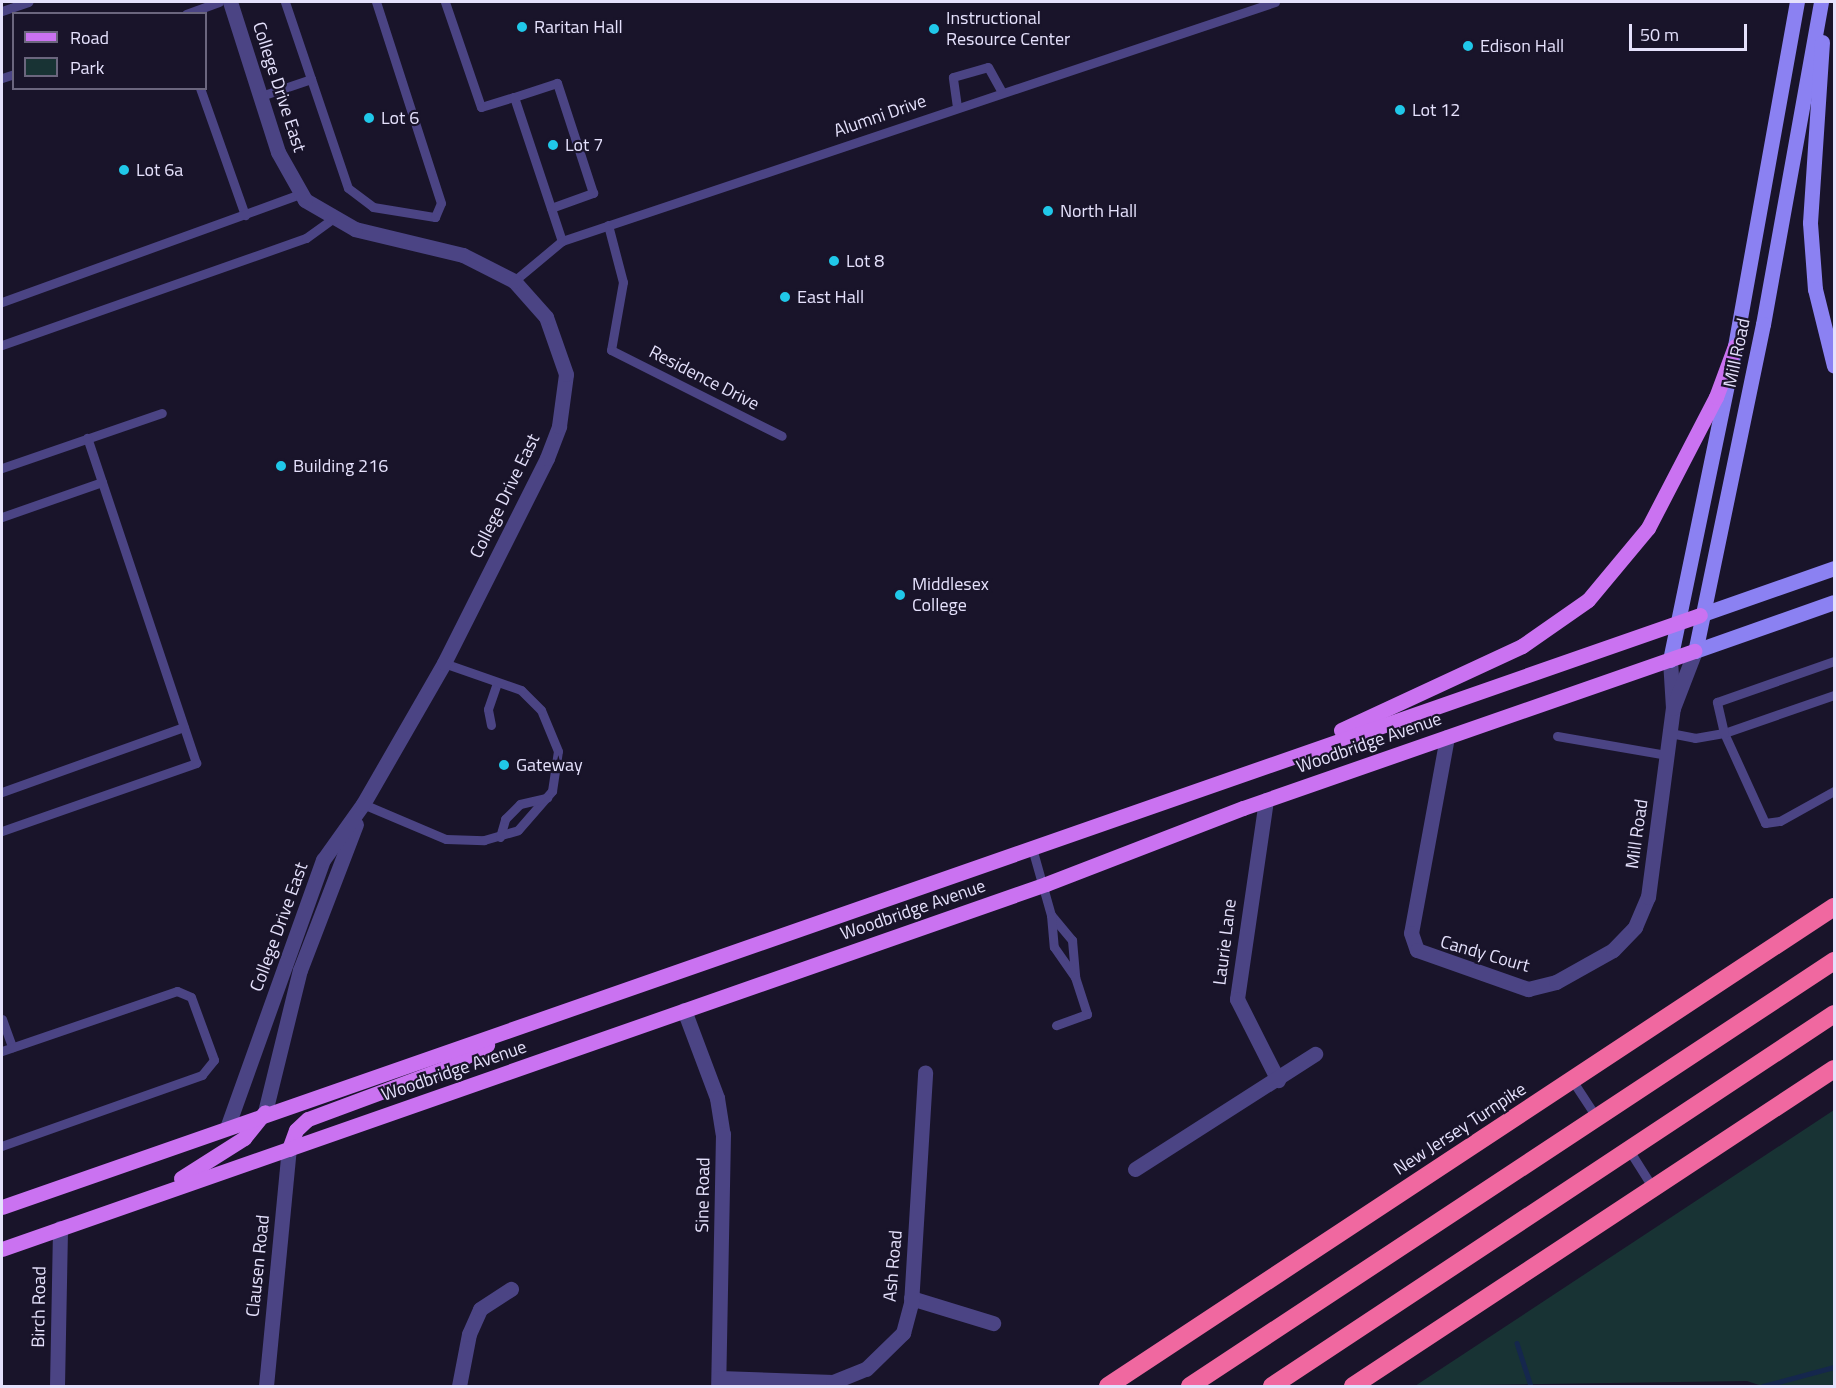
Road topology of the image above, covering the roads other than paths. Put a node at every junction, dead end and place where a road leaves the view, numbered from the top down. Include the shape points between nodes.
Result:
1 (28, 2) edge
2 (219, 2) edge
3 (230, 2) edge
4 (285, 2) edge
5 (376, 2) edge
6 (445, 2) edge
7 (1270, 2) edge
8 (1797, 2) edge
9 (1823, 2) edge
10 (2, 11) edge
11 (192, 12) edge
12 (311, 79) junction
13 (201, 90) edge
14 (1002, 92) junction
15 (261, 96) junction
16 (514, 97) junction
17 (957, 107) junction
18 (300, 194) junction
19 (551, 208) junction
20 (245, 215) junction
21 (331, 220) junction
22 (608, 225) junction
23 (562, 241) junction
24 (514, 281) junction
25 (2, 302) edge
26 (2, 345) edge
27 (1735, 345) junction
28 (1834, 366) edge
29 (162, 413) dead end
30 (782, 436) dead end
31 (87, 438) junction
32 (2, 468) edge
33 (102, 482) junction
34 (2, 517) edge
35 (1834, 568) edge
36 (1834, 602) edge
37 (1700, 615) junction
38 (1678, 621) junction
39 (1695, 651) junction
40 (1670, 660) junction
41 (1834, 661) edge
42 (444, 663) junction
43 (496, 683) junction
44 (1834, 695) edge
45 (1673, 708) junction
46 (491, 725) dead end
47 (184, 728) junction
48 (1670, 733) junction
49 (1724, 733) junction
50 (1557, 736) dead end
51 (1447, 737) junction
52 (1667, 755) junction
53 (1266, 765) junction
54 (1834, 791) edge
55 (2, 792) edge
56 (547, 798) junction
57 (1266, 800) junction
58 (363, 804) junction
59 (2, 831) edge
60 (500, 837) junction
61 (1032, 848) junction
62 (1046, 884) junction
63 (1834, 907) edge
64 (1051, 915) junction
65 (1635, 927) joint
66 (1834, 961) edge
67 (1075, 977) junction
68 (684, 1010) junction
69 (1834, 1014) edge
70 (2, 1019) edge
71 (1056, 1025) dead end
72 (521, 1027) junction
73 (12, 1047) junction
74 (2, 1051) edge
75 (1315, 1054) dead end
76 (1834, 1069) edge
77 (925, 1072) dead end
78 (1278, 1080) junction
79 (1572, 1080) junction
80 (265, 1112) junction
81 (1597, 1118) junction
82 (228, 1125) junction
83 (2, 1146) edge
84 (289, 1149) junction
85 (1629, 1150) junction
86 (1135, 1169) dead end
87 (1653, 1188) junction
88 (160, 1190) junction
89 (2, 1207) edge
90 (60, 1228) junction
91 (2, 1249) edge
92 (511, 1289) dead end
93 (911, 1298) junction
94 (993, 1323) dead end
95 (718, 1382) edge
96 (57, 1386) edge
97 (266, 1386) edge
98 (459, 1386) edge
99 (1108, 1386) edge
100 (1190, 1386) edge
101 (1272, 1386) edge
102 (1353, 1386) edge

1 - 10 lane
2 - 11 lane
3 - 15 street, College Drive East
4 - 12 lane
5 - 12 lane via 441,203 435,217 373,207 353,195
6 - 16 lane via 481,107
7 - 14 lane, Alumni Drive
8 - 27 street, Mill Road
9 - 28 street via 1810,223 1815,289
9 - 37 street, Mill Road via 1763,324
12 - 15 lane
13 - 20 lane
14 - 17 lane, Alumni Drive
14 - 17 lane via 988,67 953,77
15 - 18 street, College Drive East via 278,152
16 - 19 lane
16 - 19 lane via 557,83 593,194
17 - 22 lane, Alumni Drive
18 - 20 lane
18 - 21 street, College Drive East
19 - 23 lane
20 - 25 lane
21 - 24 street, College Drive East via 463,255
21 - 26 lane via 306,238
22 - 23 lane, Alumni Drive
22 - 30 lane, Residence Drive via 623,282 610,350
23 - 24 lane, Alumni Drive
24 - 42 street, College Drive East via 555,334 564,356 566,393 547,458
27 - 38 street, Mill Road
27 - 53 main road via 1716,397 1648,528 1588,600 1522,646
29 - 31 lane
31 - 32 lane
31 - 33 lane
33 - 34 lane
33 - 47 lane
35 - 37 street, Woodbridge Avenue
36 - 39 street, Woodbridge Avenue
37 - 38 main road, Woodbridge Avenue
37 - 39 street, Mill Road
38 - 40 street, Mill Road
38 - 53 main road, Woodbridge Avenue
39 - 40 main road, Woodbridge Avenue
39 - 45 street, Mill Road
40 - 45 street, Mill Road
40 - 51 main road, Woodbridge Avenue
41 - 49 lane via 1717,702
42 - 43 lane
42 - 58 street, College Drive East
43 - 46 lane via 488,709
43 - 56 lane via 521,690 542,710 554,736 558,780
44 - 49 lane
45 - 48 street, Mill Road
47 - 55 lane
47 - 59 lane via 196,763
48 - 49 lane via 1695,738
48 - 52 street, Mill Road
49 - 54 lane via 1765,823 1780,821
50 - 52 lane
51 - 57 main road, Woodbridge Avenue
51 - 65 street, Candy Court via 1411,933 1416,950 1528,989 1556,982 1613,950
52 - 65 street, Mill Road via 1648,897
53 - 61 main road, Woodbridge Avenue
56 - 60 lane via 518,830
56 - 60 lane via 520,804 505,819
57 - 62 main road, Woodbridge Avenue
57 - 78 street, Laurie Lane via 1238,999
58 - 60 lane via 446,839
58 - 80 street via 300,970
58 - 82 street, College Drive East via 323,860
61 - 62 lane
61 - 72 main road, Woodbridge Avenue
62 - 64 lane
62 - 68 main road, Woodbridge Avenue
63 - 79 highway, New Jersey Turnpike
64 - 67 lane via 1054,947
64 - 67 lane via 1072,940
66 - 81 highway
67 - 71 lane via 1087,1014
68 - 84 main road, Woodbridge Avenue
68 - 95 street, Sine Road via 717,1098 723,1134
69 - 85 highway
70 - 73 lane
72 - 80 main road, Woodbridge Avenue
72 - 84 main road via 445,1068 308,1119 296,1130
73 - 74 lane
73 - 83 lane via 177,991 191,997 214,1060 202,1075
75 - 78 street
76 - 87 highway
77 - 93 street, Ash Road
78 - 86 street
79 - 81 lane
79 - 99 highway, New Jersey Turnpike
80 - 82 main road, Woodbridge Avenue
80 - 88 main road via 244,1137
81 - 100 highway
82 - 89 main road, Woodbridge Avenue
84 - 88 main road, Woodbridge Avenue
84 - 97 street, Clausen Road
85 - 87 lane
85 - 101 highway
87 - 102 highway
88 - 90 main road, Woodbridge Avenue
90 - 91 main road, Woodbridge Avenue
90 - 96 street, Birch Road
92 - 98 street via 480,1309 469,1334
93 - 94 street
93 - 95 street, Ash Road via 903,1333 866,1369 823,1382

